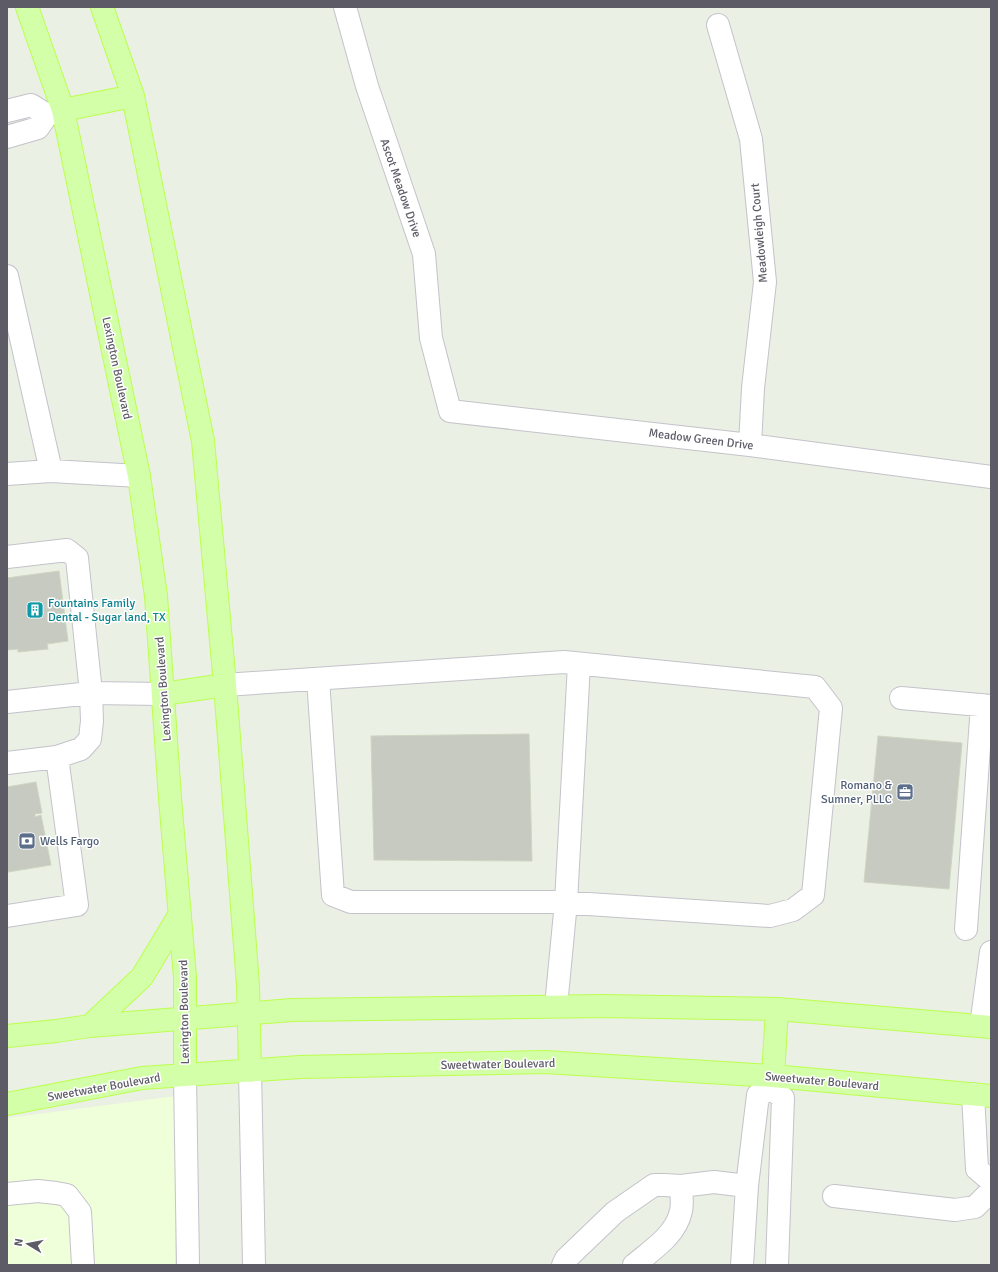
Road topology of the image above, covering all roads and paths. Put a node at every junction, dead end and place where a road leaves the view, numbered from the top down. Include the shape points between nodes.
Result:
1 (27, 7) edge
2 (102, 7) edge
3 (345, 7) edge
4 (718, 25) dead end
5 (132, 96) junction
6 (7, 111) edge
7 (55, 112) junction
8 (7, 137) edge
9 (7, 276) edge
10 (440, 372) joint
11 (750, 445) junction
12 (51, 472) junction
13 (7, 474) edge
14 (139, 476) junction
15 (991, 477) edge
16 (7, 557) edge
17 (579, 664) junction
18 (318, 679) junction
19 (225, 685) junction
20 (91, 693) junction
21 (163, 694) junction
22 (901, 698) dead end
23 (7, 702) edge
24 (986, 706) edge
25 (57, 757) junction
26 (7, 763) edge
27 (566, 902) junction
28 (180, 914) junction
29 (7, 916) edge
30 (966, 930) dead end
31 (991, 952) edge
32 (556, 1006) junction
33 (777, 1009) junction
34 (249, 1014) junction
35 (185, 1019) junction
36 (90, 1026) junction
37 (986, 1027) edge
38 (7, 1036) edge
39 (250, 1071) junction
40 (185, 1075) junction
41 (772, 1083) junction
42 (982, 1095) edge
43 (7, 1104) edge
44 (991, 1181) edge
45 (681, 1186) junction
46 (747, 1186) junction
47 (991, 1191) edge
48 (7, 1194) edge
49 (834, 1196) dead end
50 (83, 1265) edge
51 (188, 1265) edge
52 (254, 1265) edge
53 (562, 1265) edge
54 (634, 1265) edge
55 (742, 1265) edge
56 (776, 1265) edge

1 - 7 main road, Lexington Boulevard
2 - 5 main road
3 - 10 street, Ascot Meadow Drive via 367,86 424,254 431,338
4 - 11 street, Meadowleigh Court via 751,139 765,282 753,388
5 - 7 main road
5 - 19 main road via 203,441
6 - 7 street via 31,105
7 - 8 street via 38,128
7 - 14 main road, Lexington Boulevard
9 - 12 street
10 - 11 street, Meadow Green Drive via 450,411
11 - 15 street, Meadow Green Drive
12 - 13 street
12 - 14 street
14 - 21 main road, Lexington Boulevard via 156,596
16 - 20 street via 67,550 77,558
17 - 18 street via 564,662
17 - 27 street
17 - 27 street via 815,687 831,708 813,895 793,910 770,916
18 - 19 street
18 - 27 street via 333,895 351,902
19 - 21 main road
19 - 34 main road
20 - 21 street
20 - 23 street
20 - 25 street via 90,739 81,749
21 - 28 main road, Lexington Boulevard
22 - 24 street
24 - 30 street
25 - 26 street
25 - 29 street via 77,905
27 - 32 street
28 - 35 main road, Lexington Boulevard
28 - 36 main road via 142,977
31 - 37 street
32 - 33 main road
32 - 34 main road via 299,1010
33 - 37 main road
33 - 41 main road
34 - 35 main road
34 - 39 main road
35 - 36 main road
35 - 40 main road, Lexington Boulevard
36 - 38 main road
39 - 40 main road, Sweetwater Boulevard
39 - 41 main road, Sweetwater Boulevard via 300,1067 544,1062
39 - 52 street
40 - 43 main road, Sweetwater Boulevard via 142,1078
40 - 51 street, Lexington Boulevard
41 - 42 main road, Sweetwater Boulevard
41 - 46 street via 758,1095
41 - 56 street via 783,1098
42 - 44 street via 977,1169
45 - 46 street via 714,1182
45 - 53 street via 654,1185 616,1212
45 - 54 street via 681,1211 676,1226
46 - 55 street
47 - 49 street via 975,1207 955,1210
48 - 50 street via 38,1191 67,1195 80,1212

